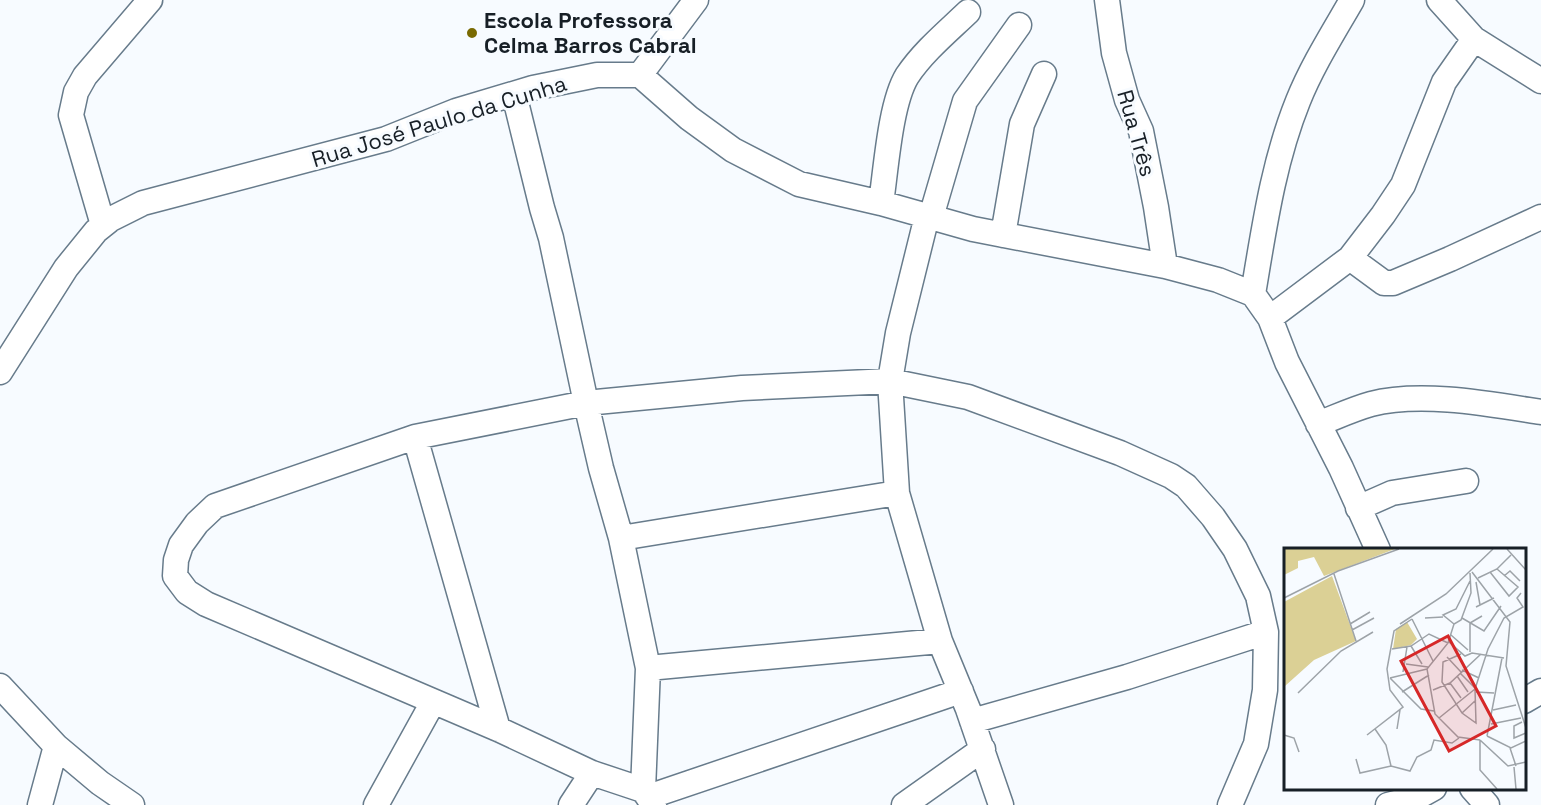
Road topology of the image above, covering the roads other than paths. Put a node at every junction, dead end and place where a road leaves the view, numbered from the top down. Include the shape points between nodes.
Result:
1 (150, 0) edge
2 (696, 0) edge
3 (1107, 0) edge
4 (1352, 0) edge
5 (1439, 0) edge
6 (968, 12) dead end
7 (1019, 25) dead end
8 (1474, 39) junction
9 (1044, 74) dead end
10 (640, 75) junction
11 (1541, 81) edge
12 (514, 94) junction
13 (881, 204) junction
14 (929, 216) junction
15 (1541, 217) edge
16 (103, 225) junction
17 (1003, 235) junction
18 (1350, 258) junction
19 (1165, 266) junction
20 (1253, 294) junction
21 (1270, 318) junction
22 (0, 372) edge
23 (890, 381) junction
24 (586, 403) junction
25 (1541, 411) edge
26 (1318, 424) junction
27 (415, 437) junction
28 (1466, 481) dead end
29 (897, 493) junction
30 (1358, 508) junction
31 (621, 538) junction
32 (1377, 548) edge
33 (1266, 632) junction
34 (940, 641) junction
35 (648, 668) junction
36 (0, 686) edge
37 (1541, 690) edge
38 (961, 691) junction
39 (1526, 700) edge
40 (433, 702) junction
41 (972, 721) junction
42 (498, 729) junction
43 (56, 746) junction
44 (983, 749) junction
45 (592, 773) junction
46 (1432, 790) edge
47 (1473, 790) edge
48 (648, 797) edge
49 (40, 805) edge
50 (132, 805) edge
51 (376, 805) edge
52 (570, 805) edge
53 (904, 805) edge
54 (1001, 805) edge
55 (1230, 805) edge
56 (1388, 805) edge
57 (1487, 805) edge

1 - 16 street via 86,76 73,101 71,115
2 - 10 street
3 - 19 street, Rua Três via 1117,63 1141,131
4 - 20 street via 1298,100 1283,144
5 - 8 street
6 - 13 street via 907,77 895,106
7 - 14 street via 965,101
8 - 11 street
8 - 18 street via 1444,82 1403,185
9 - 17 street via 1022,124
10 - 12 street, Rua José Paulo da Cunha via 597,75
10 - 13 street via 689,118 771,171 798,184
12 - 16 street, Rua José Paulo da Cunha via 456,111 386,139 143,203
12 - 24 street via 551,238
13 - 14 street
14 - 17 street
14 - 23 street via 898,333
15 - 18 street via 1393,283 1384,283
16 - 22 street, Rua José Paulo da Cunha via 66,268
17 - 19 street
18 - 21 street
19 - 20 street
20 - 21 street
21 - 26 street
23 - 24 street via 742,388
23 - 29 street
23 - 33 street via 968,397 1120,453 1186,486 1235,549 1258,596
24 - 27 street
24 - 31 street
25 - 26 street via 1411,398 1371,404
26 - 30 street
27 - 40 street via 215,506 196,523 181,545 175,576 188,592 206,604
27 - 42 street
28 - 30 street via 1392,493
29 - 31 street
29 - 34 street
30 - 32 street
31 - 35 street
33 - 41 street
33 - 55 street via 1265,690 1256,744
34 - 35 street
34 - 38 street
35 - 48 street
36 - 43 street
37 - 39 street
38 - 41 street
38 - 48 street
40 - 42 street
40 - 51 street
41 - 44 street
42 - 45 street
43 - 49 street
43 - 50 street
44 - 53 street
44 - 54 street
45 - 48 street
45 - 52 street
46 - 56 street
47 - 57 street

